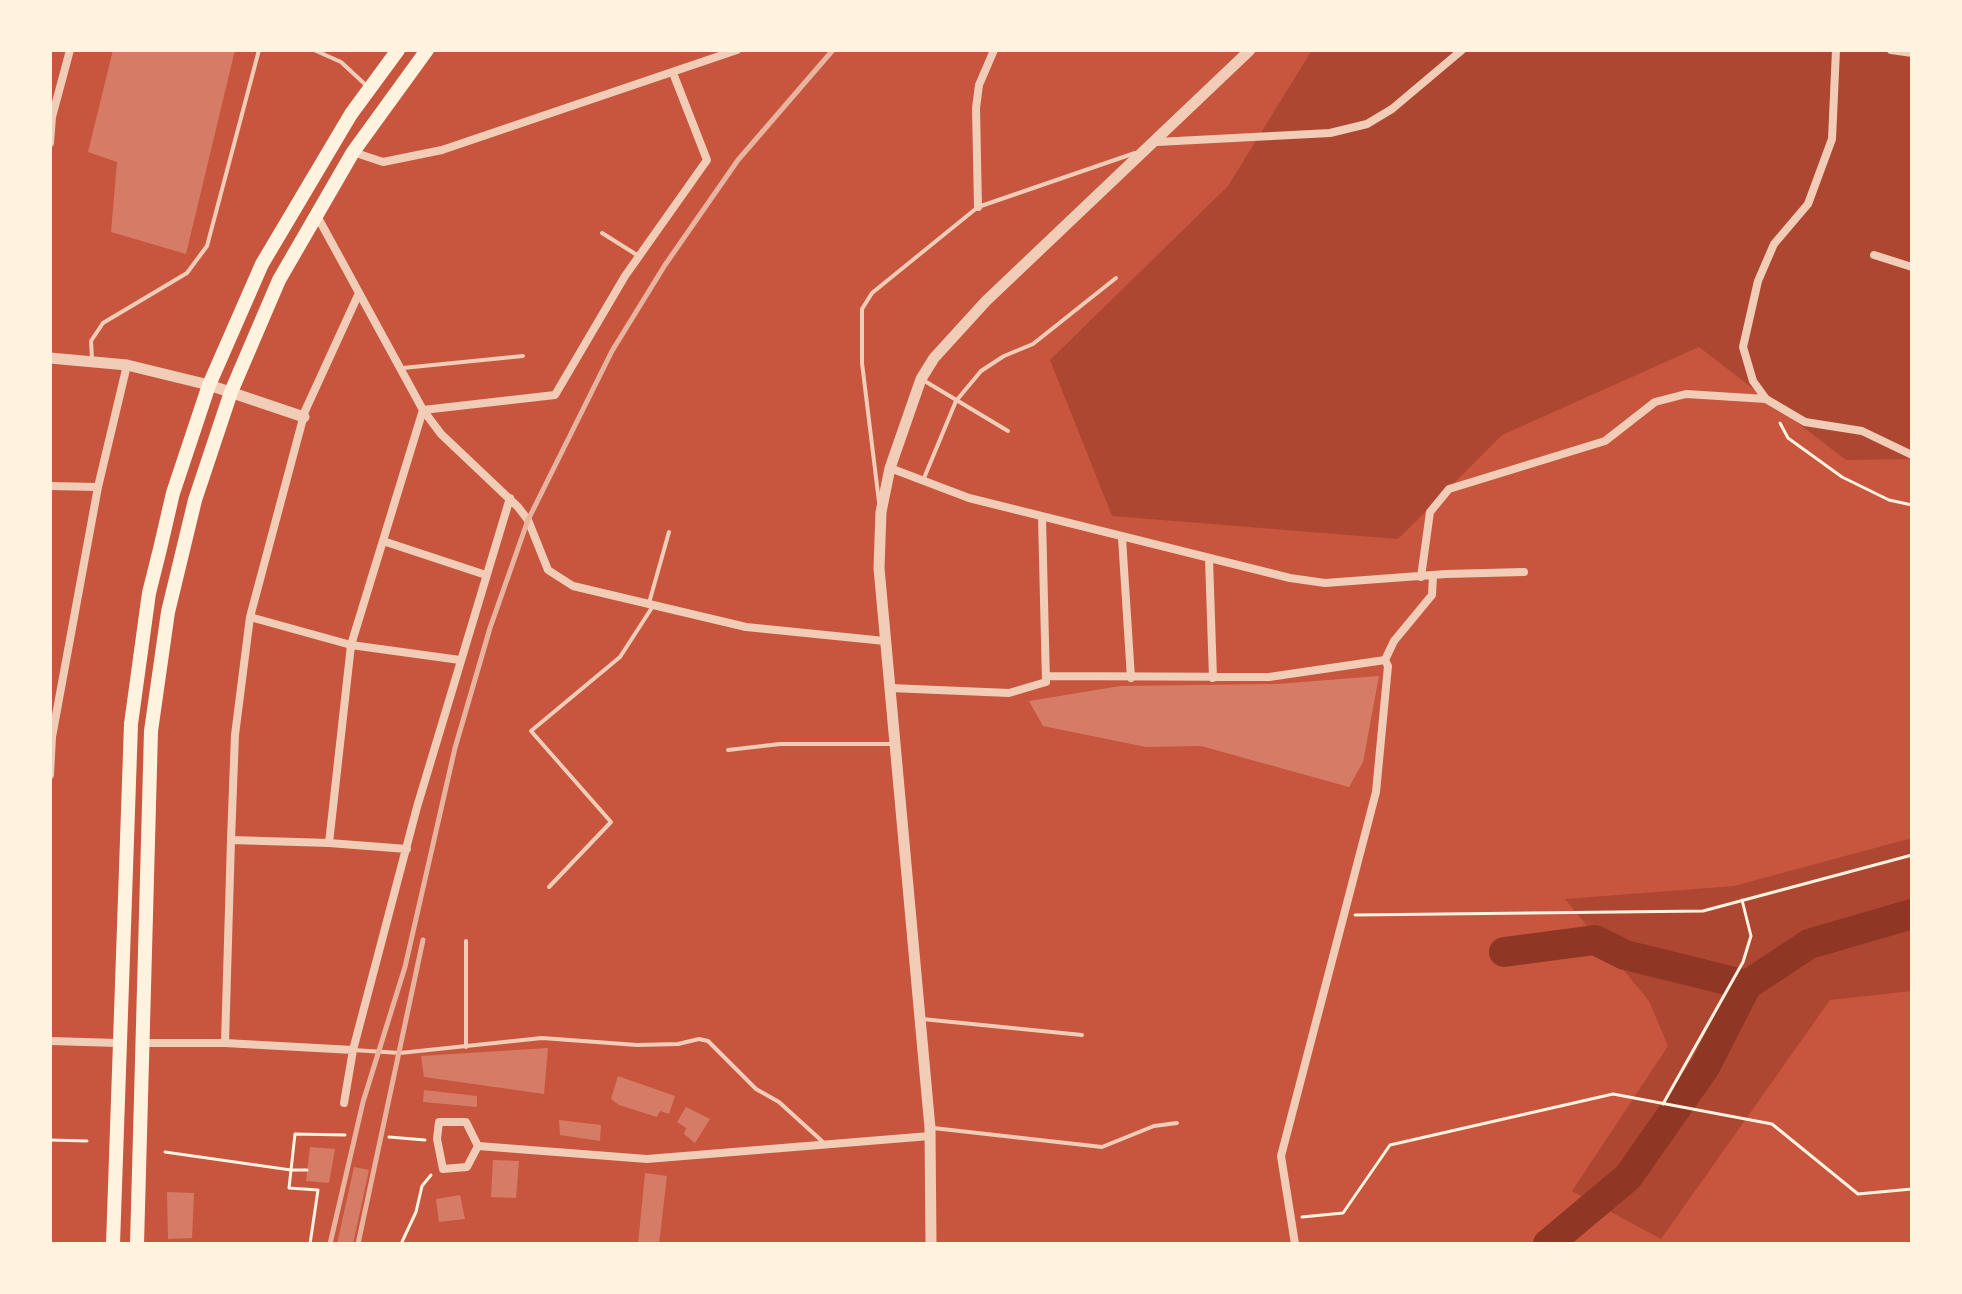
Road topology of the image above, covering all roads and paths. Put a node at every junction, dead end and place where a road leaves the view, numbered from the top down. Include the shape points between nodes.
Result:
1 (70, 50) edge
2 (259, 50) edge
3 (314, 50) edge
4 (398, 50) edge
5 (427, 50) edge
6 (737, 50) edge
7 (994, 50) edge
8 (1250, 50) edge
9 (1462, 50) edge
10 (1836, 50) edge
11 (1891, 50) edge
12 (1912, 53) edge
13 (673, 73) junction
14 (370, 88) junction
15 (50, 143) edge
16 (1153, 145) junction
17 (353, 152) junction
18 (978, 207) junction
19 (316, 213) junction
20 (602, 233) dead end
21 (1874, 255) dead end
22 (639, 257) junction
23 (1912, 267) edge
24 (1116, 278) dead end
25 (359, 293) junction
26 (523, 356) dead end
27 (50, 358) edge
28 (92, 362) junction
29 (127, 365) junction
30 (401, 368) junction
31 (921, 379) junction
32 (209, 385) junction
33 (231, 392) junction
34 (1766, 399) junction
35 (956, 401) junction
36 (423, 410) junction
37 (304, 417) junction
38 (1008, 431) dead end
39 (1912, 455) edge
40 (890, 468) junction
41 (924, 478) junction
42 (50, 486) edge
43 (98, 487) junction
44 (510, 498) junction
45 (1912, 505) edge
46 (881, 512) junction
47 (1042, 518) junction
48 (669, 532) dead end
49 (1122, 538) junction
50 (383, 541) junction
51 (1209, 559) junction
52 (1524, 572) dead end
53 (486, 575) junction
54 (1433, 576) junction
55 (1421, 577) junction
56 (651, 606) junction
57 (250, 617) junction
58 (885, 641) junction
59 (351, 645) junction
60 (460, 660) junction
61 (1385, 660) junction
62 (1046, 676) junction
63 (1131, 678) junction
64 (1213, 678) junction
65 (890, 688) junction
66 (895, 744) junction
67 (728, 750) dead end
68 (50, 775) edge
69 (231, 840) junction
70 (329, 843) junction
71 (407, 849) junction
72 (1912, 855) edge
73 (549, 887) dead end
74 (1742, 900) junction
75 (1343, 916) junction
76 (466, 941) dead end
77 (922, 1019) junction
78 (1082, 1035) dead end
79 (50, 1041) edge
80 (118, 1043) junction
81 (140, 1043) junction
82 (225, 1043) junction
83 (466, 1047) junction
84 (353, 1050) junction
85 (344, 1103) dead end
86 (1663, 1104) junction
87 (1177, 1123) dead end
88 (930, 1132) junction
89 (345, 1135) dead end
90 (389, 1137) dead end
91 (437, 1139) junction
92 (50, 1140) edge
93 (87, 1141) dead end
94 (823, 1142) junction
95 (478, 1146) junction
96 (165, 1152) dead end
97 (291, 1170) junction
98 (307, 1170) dead end
99 (432, 1173) dead end
100 (1912, 1189) edge
101 (1290, 1219) junction
102 (113, 1244) edge
103 (125, 1244) edge
104 (137, 1244) edge
105 (310, 1244) edge
106 (401, 1244) edge
107 (931, 1244) edge
108 (1295, 1244) edge

1 - 15 street
2 - 28 lane via 207,246 187,273 103,323 91,341
3 - 14 lane via 341,62
4 - 14 highway
5 - 17 highway
6 - 13 street
7 - 18 street via 976,108
8 - 16 street
9 - 16 street via 1367,124 1330,133
10 - 34 street via 1832,139 1808,204 1774,244 1758,281 1743,347 1753,381
11 - 12 street
13 - 17 street via 442,150 383,162
13 - 22 street via 707,160
14 - 32 highway via 305,186 262,264
16 - 18 lane
16 - 31 street via 986,301
17 - 19 highway
18 - 46 lane via 872,293 862,309 864,378
19 - 25 street
19 - 33 highway via 279,280
20 - 22 lane
21 - 23 street
22 - 36 street via 555,395
24 - 35 lane via 1033,344 981,371
25 - 30 street
25 - 37 street
26 - 30 lane
27 - 28 street
28 - 29 street
29 - 32 street
29 - 43 street
30 - 36 street
31 - 35 lane
31 - 40 street
32 - 33 street
32 - 80 highway via 173,493 139,656 131,724
33 - 37 street
33 - 81 highway via 192,514 168,612 155,701
34 - 39 street via 1805,422 1862,431
34 - 45 path via 1788,438 1831,469 1889,500
34 - 55 street via 1686,394 1655,402 1605,441 1449,489 1430,512
35 - 38 lane
35 - 41 lane
36 - 44 street via 441,434
36 - 50 street
37 - 57 street
40 - 41 street
40 - 46 street
41 - 47 street via 969,498
42 - 43 street
43 - 68 street via 52,737
44 - 53 street
44 - 56 street via 528,520 548,570 573,586
46 - 58 street
47 - 49 street
47 - 62 street
48 - 56 lane
49 - 51 street
49 - 63 street
50 - 53 street
50 - 59 street
51 - 55 street via 1325,583
51 - 64 street
52 - 54 street
53 - 60 street
54 - 55 street
54 - 61 street via 1432,595
56 - 58 street via 746,627
56 - 73 lane via 620,657 531,731 611,822
57 - 59 street
57 - 69 street via 235,735
58 - 65 street
59 - 60 street
59 - 70 street
60 - 71 street
61 - 64 street via 1269,677
61 - 75 street via 1376,792
62 - 63 street
62 - 65 street via 1046,682 1009,693
63 - 64 street
65 - 66 street
66 - 67 lane via 780,744
66 - 77 street
69 - 70 street
69 - 82 street
70 - 71 street
71 - 84 street
72 - 74 path
74 - 75 path via 1703,911
74 - 86 path via 1751,936 1743,962
75 - 101 street via 1281,1156
76 - 83 lane
77 - 78 lane
77 - 88 street
79 - 80 street
80 - 102 highway
81 - 82 street
81 - 104 highway
82 - 84 street
83 - 84 lane via 400,1053
83 - 94 lane via 542,1038 637,1045 708,1041 756,1089 779,1102
84 - 85 street
86 - 100 path via 1772,1124 1858,1194
86 - 101 path via 1613,1094 1390,1145 1343,1213
87 - 88 lane via 1154,1126 1102,1147
88 - 94 street
88 - 107 street
89 - 97 path via 295,1134
90 - 91 path
91 - 95 street via 439,1122 466,1122
91 - 95 street via 443,1169 467,1167
92 - 93 path
94 - 95 street via 683,1158
96 - 97 path
97 - 98 path
97 - 105 path via 289,1188 318,1190
99 - 106 path
101 - 108 street
102 - 103 street

